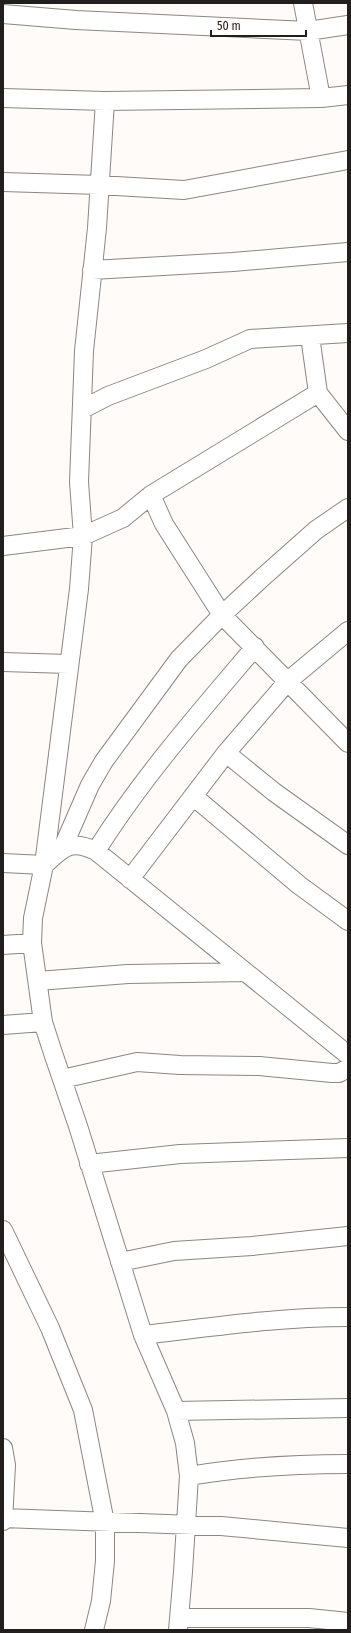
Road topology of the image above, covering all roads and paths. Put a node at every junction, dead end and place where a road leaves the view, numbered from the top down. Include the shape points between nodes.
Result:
1 (303, 3) edge
2 (3, 14) edge
3 (348, 25) edge
4 (308, 31) junction
5 (348, 95) edge
6 (3, 98) edge
7 (321, 98) junction
8 (105, 101) junction
9 (348, 160) edge
10 (3, 182) edge
11 (99, 185) junction
12 (348, 252) edge
13 (92, 270) junction
14 (348, 333) edge
15 (310, 336) junction
16 (318, 393) junction
17 (82, 409) junction
18 (348, 430) edge
19 (151, 495) junction
20 (348, 508) edge
21 (83, 536) junction
22 (3, 546) edge
23 (222, 614) junction
24 (348, 631) edge
25 (255, 647) junction
26 (3, 662) edge
27 (68, 664) junction
28 (288, 681) junction
29 (348, 743) edge
30 (226, 753) junction
31 (193, 796) junction
32 (348, 845) edge
33 (63, 848) junction
34 (96, 851) junction
35 (3, 863) edge
36 (44, 865) junction
37 (130, 879) junction
38 (348, 921) edge
39 (32, 943) junction
40 (3, 945) edge
41 (245, 972) junction
42 (38, 981) junction
43 (43, 1022) junction
44 (3, 1024) edge
45 (348, 1054) edge
46 (348, 1068) edge
47 (62, 1080) junction
48 (348, 1148) edge
49 (89, 1164) junction
50 (3, 1230) edge
51 (348, 1236) edge
52 (7, 1248) edge
53 (120, 1262) junction
54 (348, 1317) edge
55 (143, 1335) junction
56 (348, 1408) edge
57 (176, 1411) junction
58 (3, 1448) edge
59 (348, 1464) edge
60 (188, 1476) junction
61 (3, 1519) edge
62 (105, 1523) junction
63 (186, 1526) junction
64 (348, 1538) edge
65 (348, 1622) edge
66 (179, 1624) edge
67 (94, 1630) edge

1 - 4 street
2 - 4 street
3 - 4 street
4 - 7 street
5 - 7 street
6 - 8 street
7 - 8 street
8 - 11 street
9 - 11 street via 184,190
10 - 11 street
11 - 13 street
12 - 13 street
13 - 17 street via 84,351
14 - 15 street
15 - 16 street
15 - 17 street via 250,339
16 - 18 street
16 - 19 street
17 - 21 street via 79,482
19 - 21 street via 123,518
19 - 23 street via 174,541
20 - 23 street via 316,530
21 - 22 street
21 - 27 street via 79,589
23 - 25 street
23 - 33 street via 179,659 104,761 90,785
24 - 28 street
25 - 28 street
25 - 34 street via 157,764 120,813
26 - 27 street
27 - 36 street via 66,699
28 - 29 street
28 - 30 street
30 - 31 street
30 - 32 street via 274,792
31 - 37 street
31 - 38 street via 299,885
33 - 34 street via 83,845
33 - 36 street
34 - 37 street
35 - 36 street
36 - 39 street via 33,918
37 - 41 street
39 - 40 street
39 - 42 street
41 - 42 street via 128,974
41 - 45 street
42 - 43 street
43 - 44 street
43 - 47 street
46 - 47 street via 339,1073 332,1073 259,1066 137,1062
47 - 49 street
48 - 49 street via 180,1154
49 - 53 street
50 - 52 street
51 - 53 street via 252,1246 174,1250
52 - 62 street via 50,1328 83,1410
53 - 55 street
54 - 55 street via 324,1317
55 - 57 street
56 - 57 street
57 - 60 street via 185,1442
58 - 61 street via 6,1465
59 - 60 street via 275,1465
60 - 63 street
61 - 62 street
62 - 63 street
62 - 67 street via 103,1574
63 - 64 street via 222,1526
63 - 66 street
65 - 66 street via 309,1618

